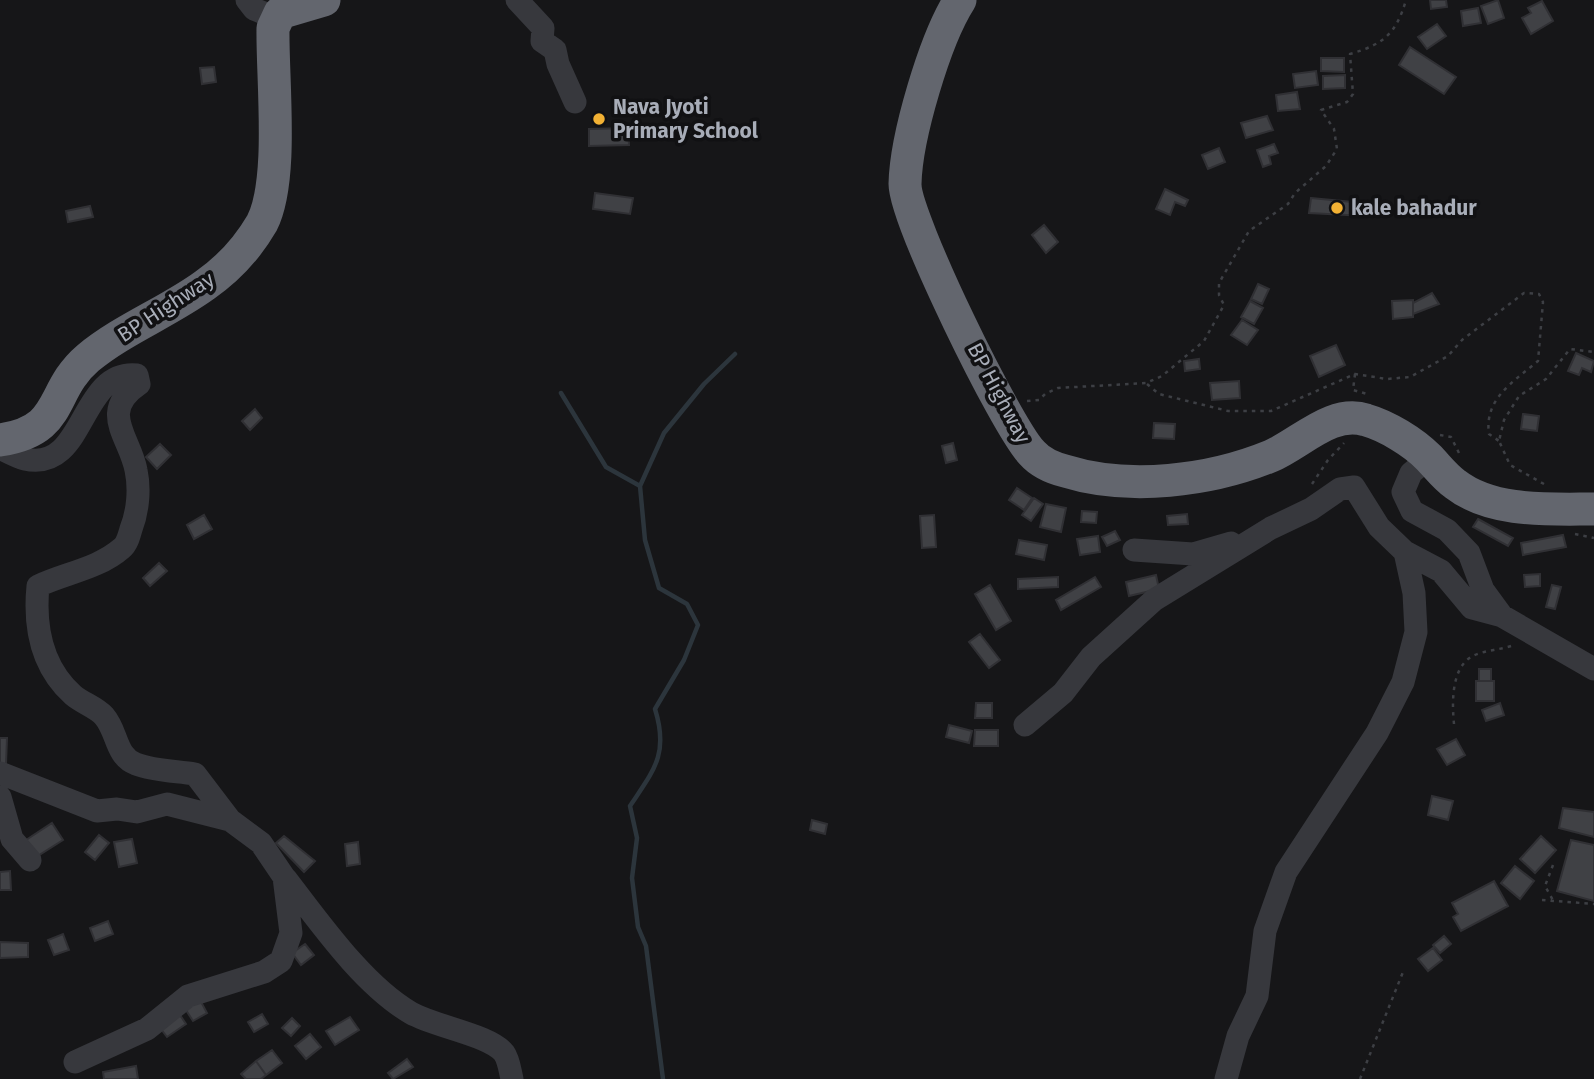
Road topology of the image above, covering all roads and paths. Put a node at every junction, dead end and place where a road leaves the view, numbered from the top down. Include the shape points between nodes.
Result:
1 (247, 0) edge
2 (517, 0) edge
3 (960, 0) edge
4 (1406, 0) edge
5 (297, 6) edge
6 (575, 102) dead end
7 (1594, 352) edge
8 (1146, 383) junction
9 (1006, 413) junction
10 (1346, 417) junction
11 (0, 440) edge
12 (1499, 441) junction
13 (0, 448) edge
14 (1425, 454) junction
15 (1463, 462) dead end
16 (1539, 488) dead end
17 (1311, 498) junction
18 (1594, 509) edge
19 (1134, 550) dead end
20 (1405, 552) junction
21 (1507, 619) junction
22 (1594, 669) edge
23 (1454, 724) dead end
24 (1025, 725) dead end
25 (0, 773) edge
26 (0, 797) edge
27 (230, 820) junction
28 (30, 860) dead end
29 (1553, 865) dead end
30 (284, 877) junction
31 (1542, 900) dead end
32 (1554, 902) junction
33 (1594, 904) edge
34 (1404, 972) dead end
35 (75, 1062) dead end
36 (512, 1079) edge
37 (1226, 1079) edge
38 (1360, 1079) edge

1 - 5 street via 254,9
2 - 6 street via 543,28 542,41 555,50
3 - 9 highway, BP Highway via 922,96 907,165 906,193 920,237
4 - 8 path via 1398,26 1373,47 1350,54 1353,94 1347,102 1321,110 1334,129 1338,149 1288,204 1249,232 1219,283 1224,305 1204,341 1162,376
5 - 11 highway, BP Highway via 273,28 274,158 263,221 240,255 206,285 87,359 45,423 24,436
7 - 12 path via 1570,349 1546,379 1519,396 1504,421
8 - 9 path via 1058,388
8 - 12 path via 1159,394 1228,411 1271,411 1355,374 1410,377 1448,356 1524,293 1539,294 1543,302 1538,361 1492,402 1487,419 1489,434
9 - 10 highway, BP Highway via 1022,440 1044,463 1088,477 1136,482 1178,479 1269,457
10 - 14 highway via 1366,420
10 - 17 path via 1343,447 1328,460
12 - 16 path via 1510,465 1546,483
13 - 27 street via 27,460 55,456 73,439 90,404 109,383 126,374 137,375 139,384 127,392 118,428 136,469 135,520 124,546 100,563 38,586 41,648 56,677 103,714 114,730 120,753 135,764 195,774
14 - 15 path via 1442,434 1451,437
14 - 18 highway via 1457,486 1479,497 1536,509
14 - 21 street via 1403,492 1412,512 1447,530 1469,552 1483,590
17 - 19 street via 1279,520 1229,544 1193,554
17 - 20 street via 1353,487 1379,527
17 - 24 street via 1154,600
20 - 21 street via 1441,570 1472,608
20 - 37 street via 1416,632 1403,682 1377,733 1286,872 1265,931 1256,996
21 - 22 street
21 - 23 path via 1515,645 1472,656 1462,666 1453,694
25 - 27 street via 97,811 137,812 167,804
26 - 28 street via 12,839
27 - 30 street via 261,843
29 - 32 path via 1545,886
30 - 35 street via 291,933 281,961 264,972 188,996 147,1029
30 - 36 street via 365,975 410,1013 489,1040 505,1055
31 - 32 path
32 - 33 path
34 - 38 path

